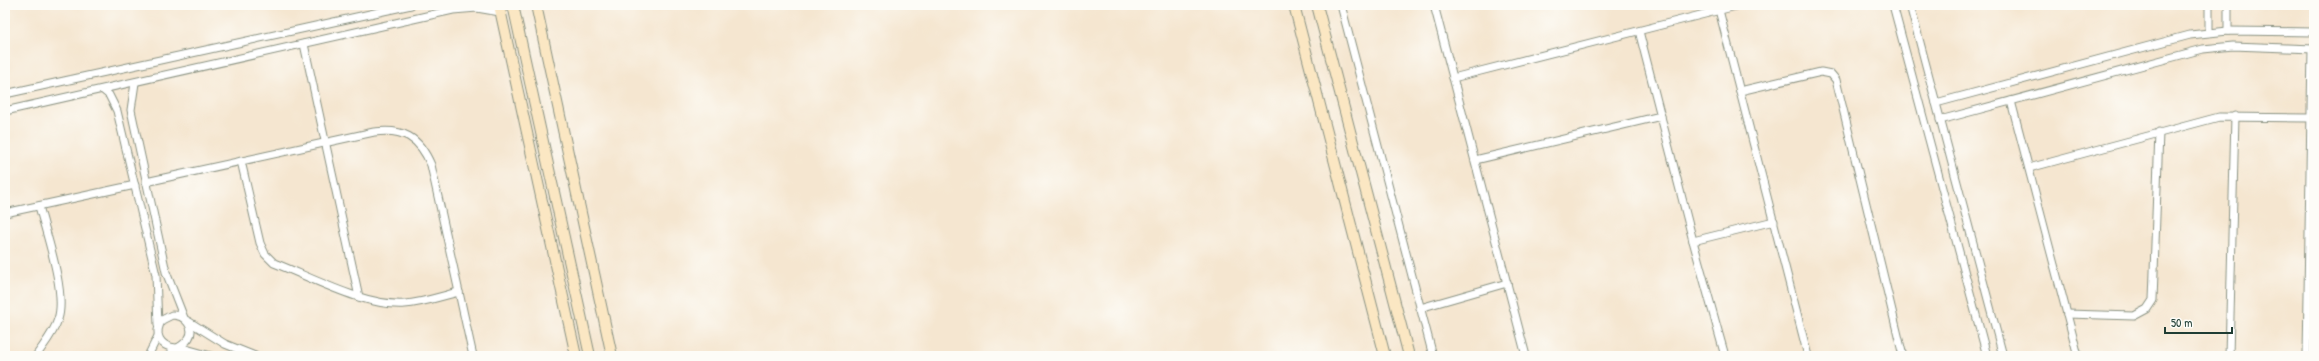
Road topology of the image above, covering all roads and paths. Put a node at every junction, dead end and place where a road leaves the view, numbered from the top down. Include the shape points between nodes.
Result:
1 (411, 5) edge
2 (513, 5) edge
3 (536, 5) edge
4 (1294, 5) edge
5 (1317, 5) edge
6 (1341, 5) edge
7 (1434, 5) edge
8 (1740, 5) edge
9 (1893, 5) edge
10 (1910, 5) edge
11 (2209, 5) edge
12 (2228, 5) edge
13 (499, 8) edge
14 (1719, 10) junction
15 (1639, 31) junction
16 (2228, 31) junction
17 (2209, 32) junction
18 (2314, 32) edge
19 (304, 44) junction
20 (2313, 49) edge
21 (1453, 78) junction
22 (135, 83) junction
23 (102, 90) junction
24 (1740, 91) junction
25 (5, 94) edge
26 (2011, 101) junction
27 (1936, 104) junction
28 (5, 111) edge
29 (1661, 116) junction
30 (2235, 116) junction
31 (2311, 118) junction
32 (1940, 120) junction
33 (2159, 132) junction
34 (325, 143) junction
35 (1474, 160) junction
36 (241, 161) junction
37 (2029, 168) junction
38 (146, 182) junction
39 (135, 185) junction
40 (39, 206) junction
41 (5, 214) edge
42 (1774, 221) junction
43 (1693, 241) junction
44 (1507, 283) junction
45 (2311, 285) edge
46 (459, 292) junction
47 (359, 297) junction
48 (1420, 308) junction
49 (2067, 314) junction
50 (185, 319) junction
51 (158, 325) junction
52 (158, 336) junction
53 (178, 348) junction
54 (36, 356) edge
55 (148, 356) edge
56 (168, 356) edge
57 (211, 356) edge
58 (255, 356) edge
59 (473, 356) edge
60 (576, 356) edge
61 (590, 356) edge
62 (612, 356) edge
63 (1385, 356) edge
64 (1409, 356) edge
65 (1433, 356) edge
66 (1526, 356) edge
67 (1725, 356) edge
68 (1808, 356) edge
69 (1903, 356) edge
70 (1987, 356) edge
71 (2003, 356) edge
72 (2078, 356) edge
73 (2229, 356) edge
74 (2307, 356) edge

1 - 25 street
2 - 61 street
3 - 62 street
4 - 63 street
5 - 64 street
6 - 48 street
7 - 21 street
8 - 14 street
9 - 70 street
10 - 27 street
11 - 17 street
12 - 16 street
13 - 19 street via 453,10
13 - 60 street
14 - 15 street
14 - 24 street
15 - 21 street
15 - 29 street
16 - 17 street
16 - 18 street
17 - 27 street via 2180,37
19 - 22 street
19 - 34 street
20 - 26 street via 2228,46 2203,49
20 - 31 street
21 - 35 street
22 - 23 street
22 - 38 street via 130,110
23 - 28 street
23 - 39 street via 110,95 117,111
24 - 42 street
24 - 69 street via 1821,72 1831,74 1836,80
26 - 32 street
26 - 37 street
27 - 32 street
29 - 35 street
29 - 43 street
30 - 31 street
30 - 33 street via 2215,117
30 - 73 street
31 - 45 street
32 - 71 street
33 - 37 street
33 - 49 street via 2153,300 2143,312 2134,316
34 - 36 street
34 - 46 street via 389,130 403,133 415,140 425,151 431,165
34 - 47 street
35 - 44 street
36 - 38 street
36 - 47 street via 260,243 265,254 274,262
37 - 49 street
38 - 50 street via 166,272
39 - 40 street
39 - 51 street via 156,274
40 - 41 street
40 - 54 street via 59,286 60,305 58,319
42 - 43 street
42 - 68 street
43 - 67 street
44 - 48 street
44 - 66 street
45 - 74 street
46 - 47 street via 405,304 381,303
46 - 59 street
48 - 65 street
49 - 72 street
50 - 51 street via 172,315
50 - 53 street via 190,326 190,336 184,345
50 - 58 street via 225,344
51 - 52 street
52 - 53 street via 165,346
52 - 55 street
53 - 56 street
53 - 57 street

